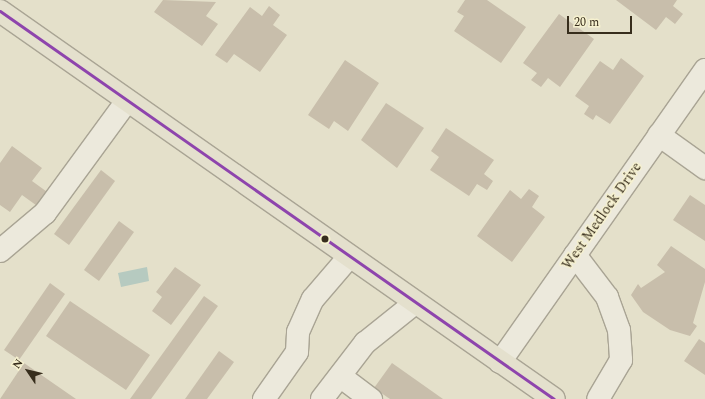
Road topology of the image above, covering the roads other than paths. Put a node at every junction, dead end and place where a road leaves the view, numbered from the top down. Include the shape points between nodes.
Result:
1 (0, 11) edge
2 (705, 70) edge
3 (127, 101) junction
4 (659, 135) junction
5 (705, 168) edge
6 (0, 251) edge
7 (575, 255) junction
8 (349, 257) junction
9 (415, 303) junction
10 (500, 362) junction
11 (340, 376) junction
12 (264, 399) edge
13 (322, 399) edge
14 (371, 399) edge
15 (554, 399) edge
16 (598, 399) edge

1 - 3 main road
2 - 4 street, West Medlock Drive
3 - 6 street via 45,213
3 - 8 main road
4 - 5 street
4 - 7 street, West Medlock Drive
7 - 10 street, West Medlock Drive
7 - 16 street via 607,297 619,330 621,360
8 - 9 main road
8 - 12 street via 313,299 298,332 297,352
9 - 10 main road
9 - 11 street via 366,343
10 - 15 main road
11 - 13 street
11 - 14 street

